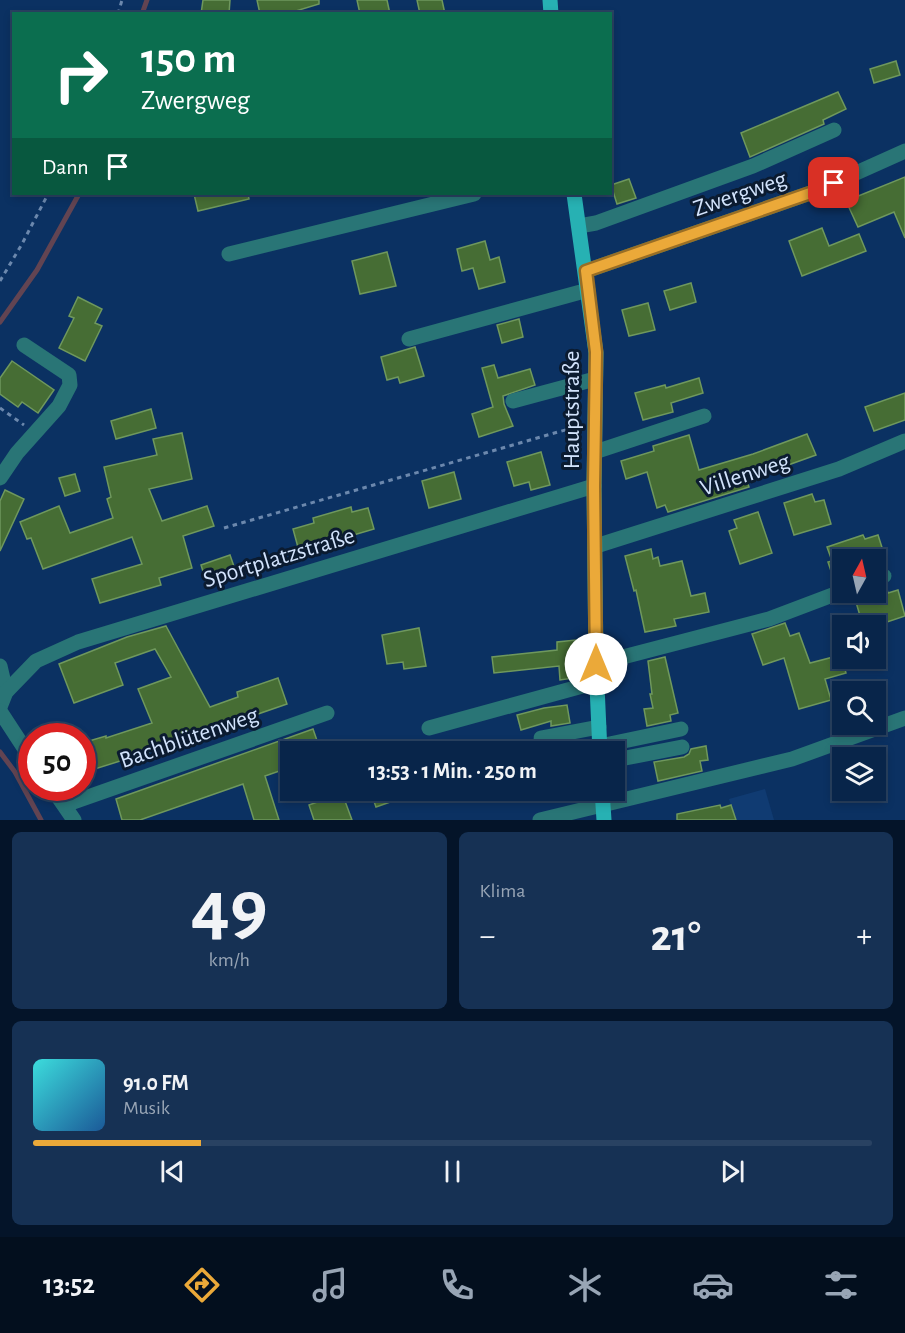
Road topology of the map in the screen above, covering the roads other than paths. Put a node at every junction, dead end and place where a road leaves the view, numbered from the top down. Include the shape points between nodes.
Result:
1 (834, 130) dead end
2 (905, 151) edge
3 (470, 195) edge
4 (574, 195) edge
5 (579, 226) junction
6 (229, 254) dead end
7 (586, 271) junction
8 (588, 290) junction
9 (409, 339) dead end
10 (24, 345) dead end
11 (595, 379) junction
12 (513, 401) dead end
13 (704, 416) dead end
14 (905, 441) edge
15 (594, 453) junction
16 (0, 478) edge
17 (594, 486) junction
18 (596, 546) junction
19 (832, 595) edge
20 (596, 664) junction
21 (0, 666) edge
22 (597, 682) junction
23 (6, 692) junction
24 (0, 709) edge
25 (327, 713) dead end
26 (905, 718) edge
27 (599, 727) junction
28 (429, 728) dead end
29 (681, 729) dead end
30 (18, 738) edge
31 (542, 738) dead end
32 (600, 741) edge
33 (625, 743) edge
34 (682, 747) dead end
35 (625, 758) edge
36 (62, 801) edge
37 (65, 805) junction
38 (603, 805) edge
39 (74, 820) edge
40 (540, 820) edge

1 - 5 street via 753,166
2 - 7 street, Zwergweg via 816,191
3 - 6 street
4 - 5 main road, Hauptstraße
5 - 7 main road, Hauptstraße
7 - 8 main road, Hauptstraße
8 - 9 street
8 - 11 main road, Hauptstraße via 596,352
10 - 16 street via 69,375 70,385 59,406
11 - 12 street
11 - 15 main road, Hauptstraße
13 - 15 street
14 - 18 street, Villenweg via 839,469
15 - 17 main road, Hauptstraße
17 - 18 main road, Hauptstraße
17 - 23 street, Sportplatzstraße via 78,642 36,661
18 - 20 main road, Hauptstraße
19 - 20 street via 768,619
20 - 22 main road, Hauptstraße
21 - 23 street
22 - 27 main road, Hauptstraße
22 - 28 street
23 - 24 street, Sportplatzstraße
24 - 30 street
25 - 37 street, Bachblütenweg
26 - 38 street via 792,759
27 - 31 street
27 - 32 main road, Hauptstraße
29 - 33 street
34 - 35 street
36 - 37 street
37 - 39 street
38 - 40 street

